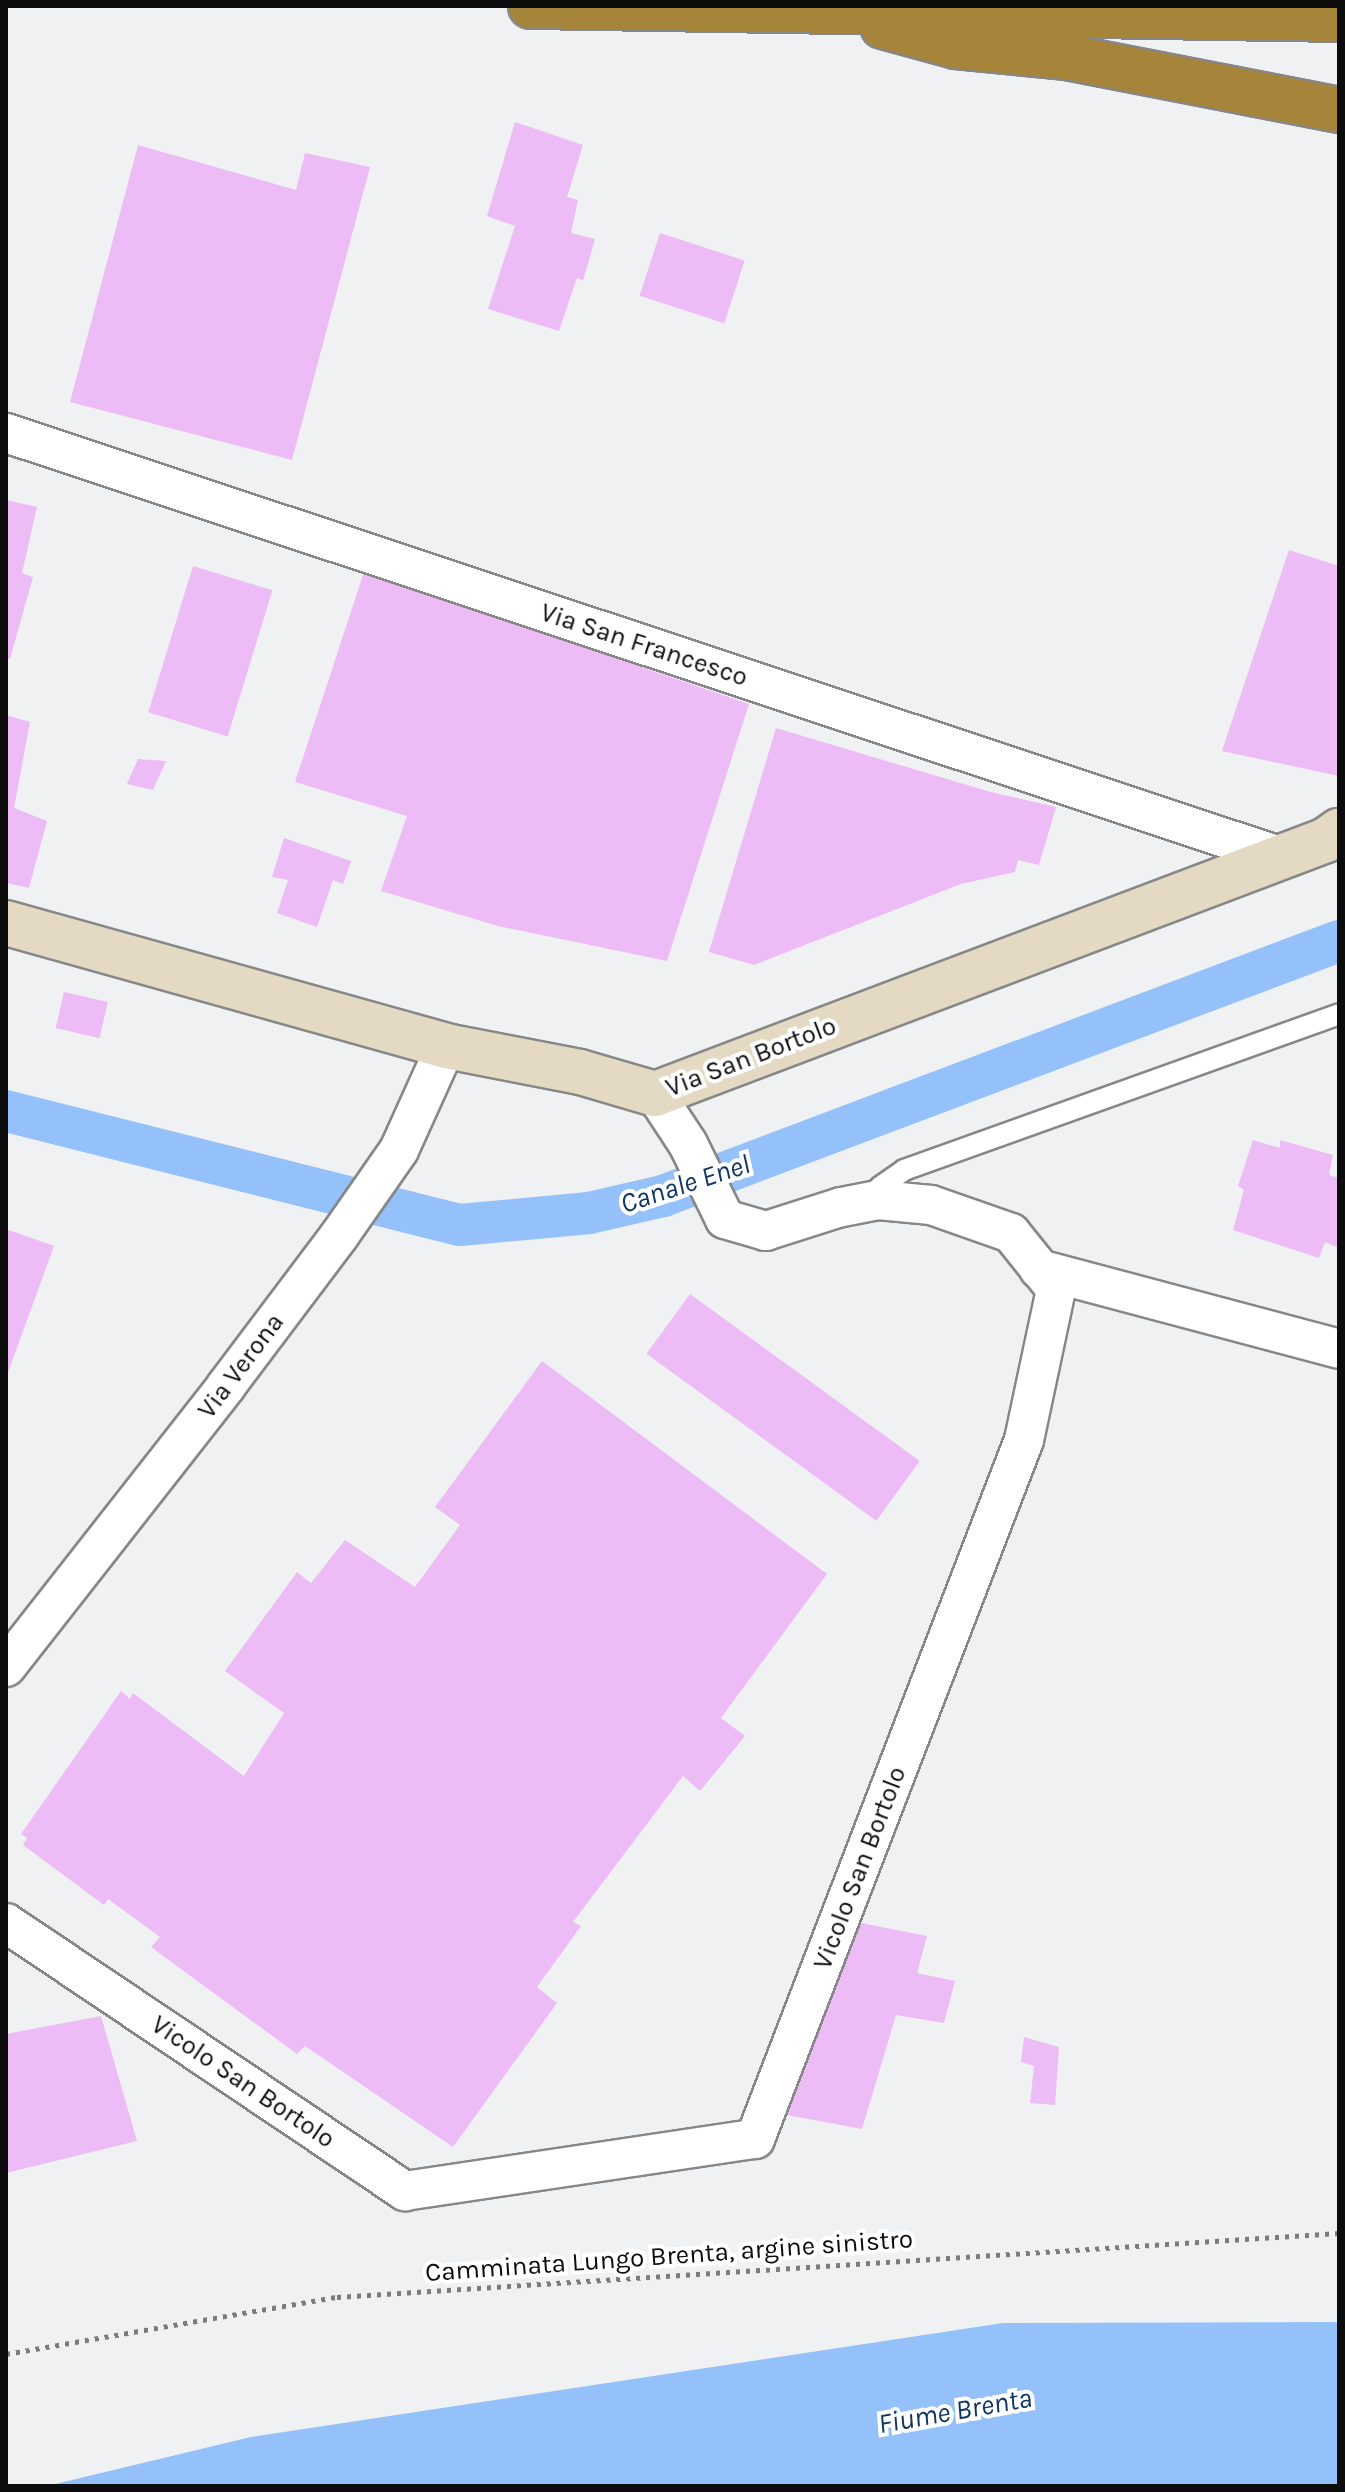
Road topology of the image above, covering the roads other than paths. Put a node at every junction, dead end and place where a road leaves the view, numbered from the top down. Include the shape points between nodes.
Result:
1 (531, 6) edge
2 (819, 8) junction
3 (1339, 19) edge
4 (1339, 110) edge
5 (6, 433) edge
6 (1339, 831) edge
7 (1282, 857) junction
8 (6, 923) edge
9 (1339, 1014) edge
10 (446, 1046) junction
11 (655, 1094) junction
12 (878, 1200) junction
13 (1039, 1269) junction
14 (1339, 1349) edge
15 (6, 1667) edge
16 (6, 1923) edge

1 - 2 highway
2 - 3 highway
2 - 4 highway via 956,46 1067,57
5 - 7 street, Via San Francesco
6 - 7 street, Via San Bortolo
7 - 11 street, Via San Bortolo
8 - 10 street, Via San Bortolo
9 - 12 lane via 904,1170 880,1187
10 - 11 street, Via San Bortolo via 580,1072
10 - 15 street, Via Verona via 399,1150 339,1236
11 - 12 street, Vicolo San Bortolo via 688,1144 725,1219 766,1231
12 - 13 street, Vicolo San Bortolo via 931,1205 1011,1233
13 - 14 street
13 - 16 street, Vicolo San Bortolo via 1056,1289 1024,1440 755,2139 405,2191

